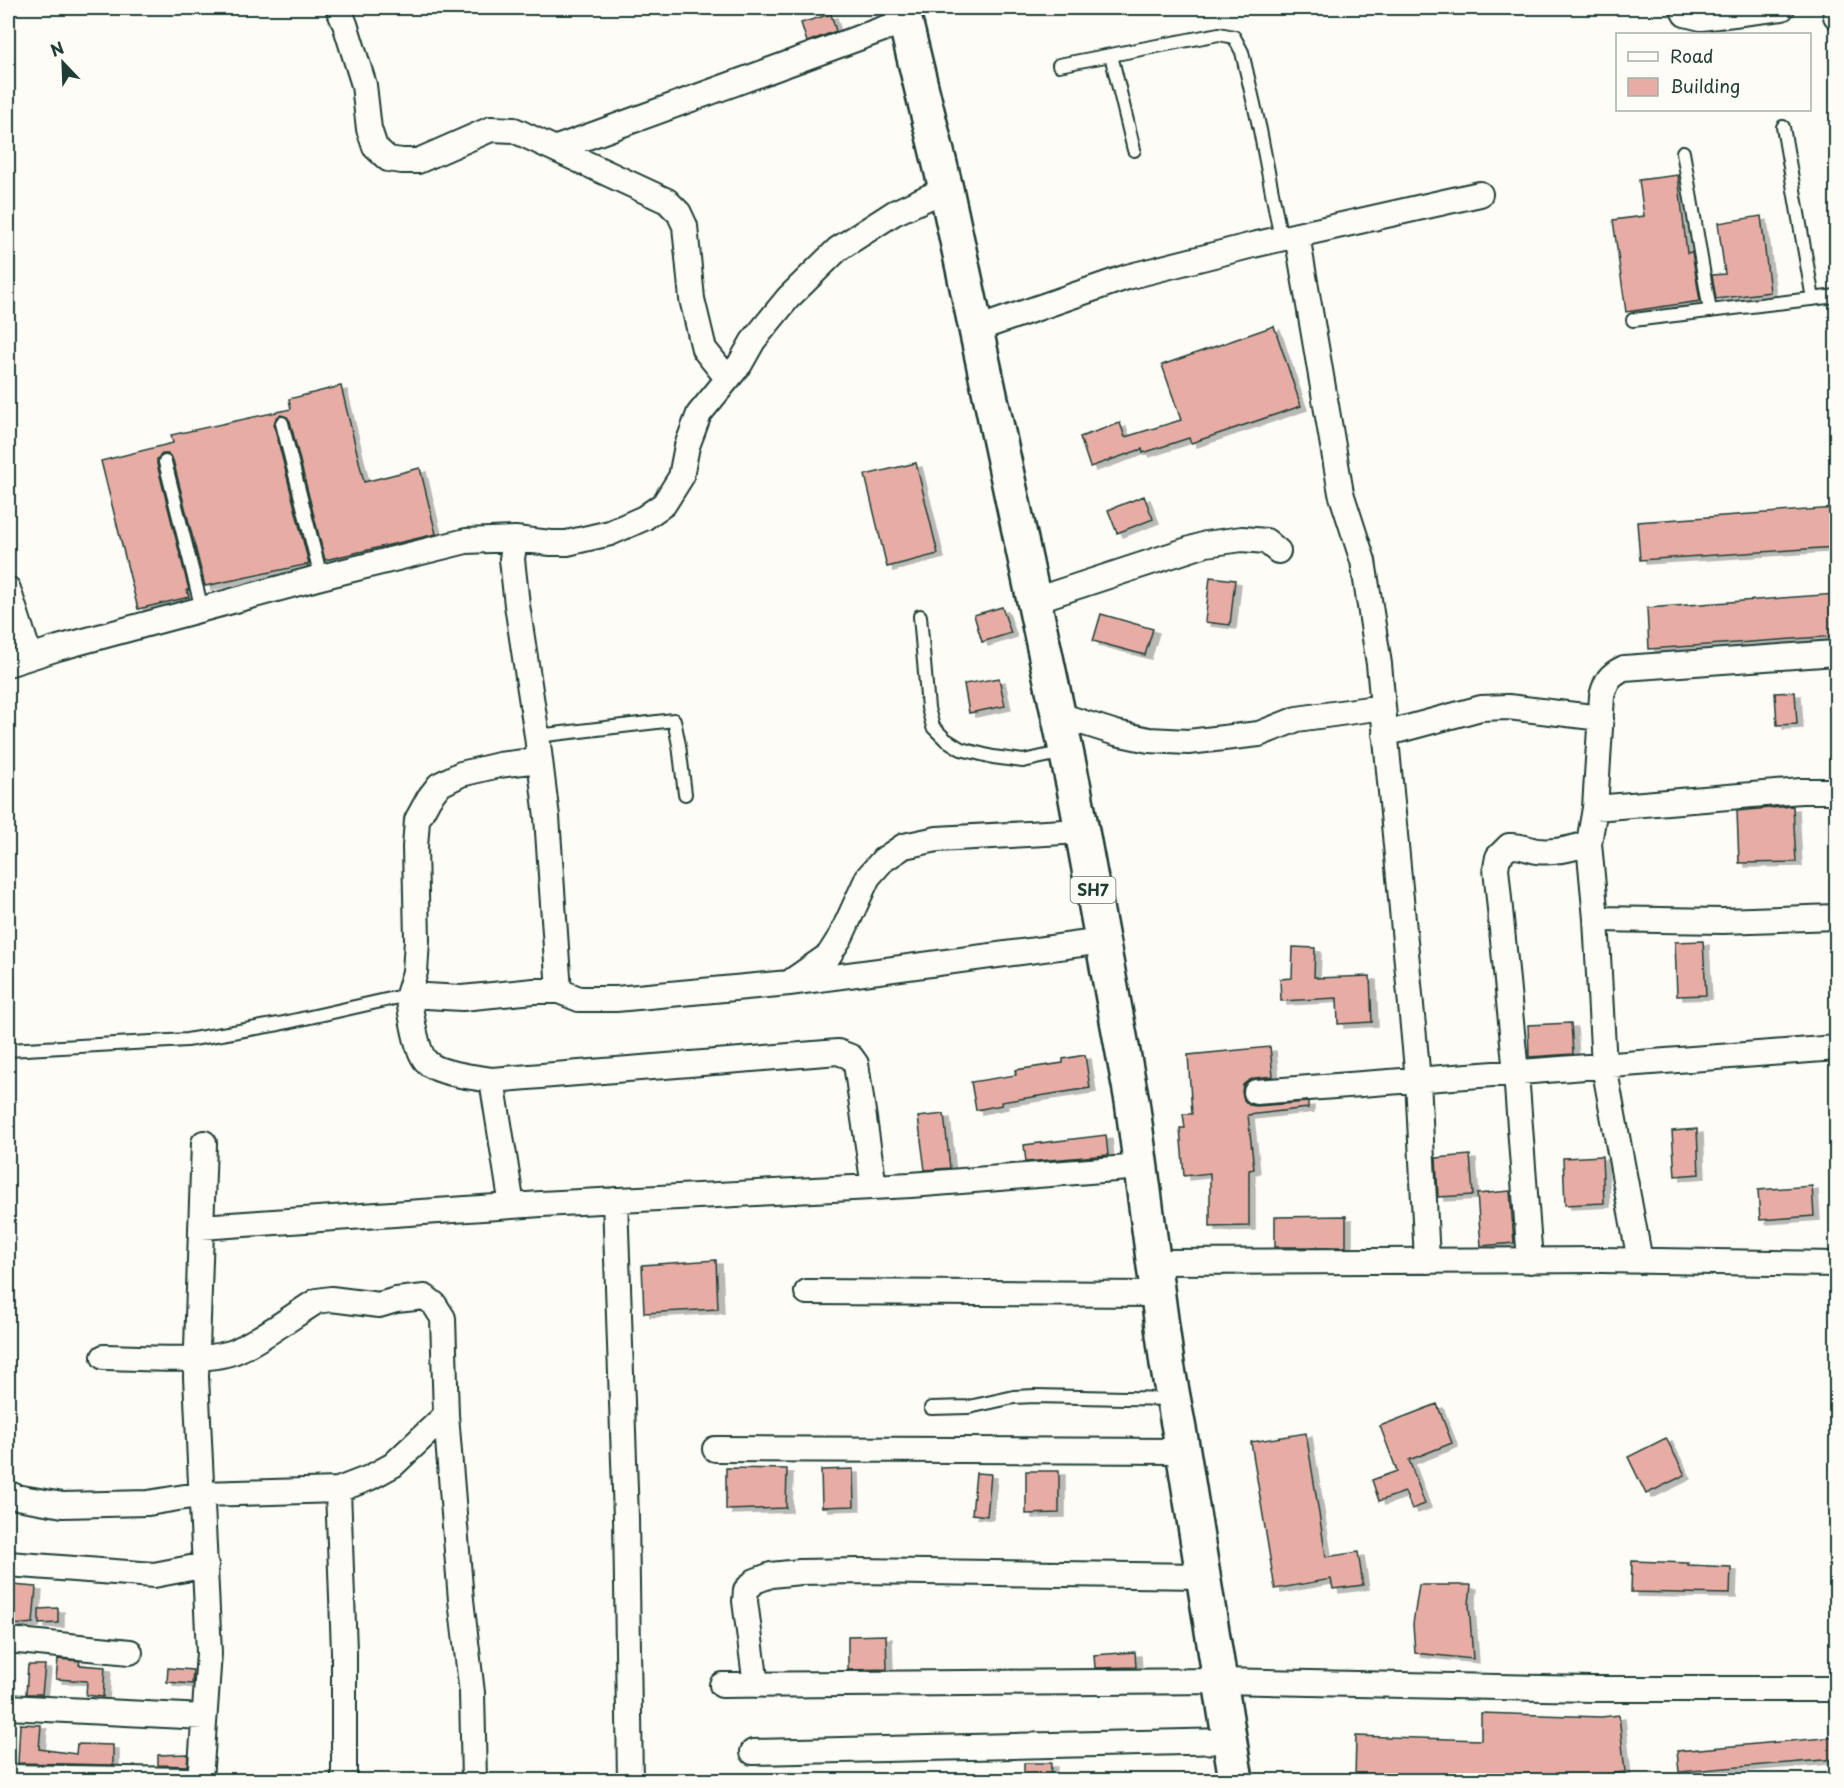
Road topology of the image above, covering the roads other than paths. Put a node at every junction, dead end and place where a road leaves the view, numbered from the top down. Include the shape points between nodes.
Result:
1 (338, 8) edge
2 (1682, 8) edge
3 (1782, 8) edge
4 (1835, 8) edge
5 (904, 14) edge
6 (1836, 16) edge
7 (1111, 55) junction
8 (1059, 65) dead end
9 (1783, 127) dead end
10 (557, 148) junction
11 (1134, 150) dead end
12 (1683, 152) dead end
13 (946, 189) junction
14 (1480, 194) dead end
15 (1289, 237) junction
16 (1836, 296) edge
17 (1813, 299) junction
18 (1710, 311) junction
19 (1633, 320) dead end
20 (976, 329) junction
21 (729, 379) junction
22 (282, 423) dead end
23 (165, 462) dead end
24 (515, 539) junction
25 (1278, 551) dead end
26 (321, 577) junction
27 (8, 589) edge
28 (1035, 600) junction
29 (202, 609) junction
30 (920, 616) dead end
31 (1836, 653) edge
32 (19, 661) edge
33 (1383, 707) junction
34 (1059, 715) junction
35 (1601, 718) junction
36 (1385, 734) junction
37 (538, 748) junction
38 (1067, 752) junction
39 (1836, 791) edge
40 (684, 794) dead end
41 (1595, 808) junction
42 (1082, 831) junction
43 (1589, 843) junction
44 (1836, 917) edge
45 (1596, 919) junction
46 (1103, 941) junction
47 (789, 983) junction
48 (560, 992) junction
49 (408, 995) junction
50 (1836, 1048) edge
51 (8, 1050) edge
52 (1604, 1065) junction
53 (1516, 1073) junction
54 (492, 1080) junction
55 (1418, 1080) junction
56 (1256, 1092) dead end
57 (204, 1143) dead end
58 (1141, 1167) junction
59 (874, 1187) junction
60 (615, 1200) junction
61 (512, 1206) junction
62 (201, 1227) junction
63 (1426, 1261) junction
64 (1530, 1261) junction
65 (1640, 1261) junction
66 (1154, 1262) junction
67 (1836, 1264) edge
68 (807, 1292) dead end
69 (1158, 1294) junction
70 (104, 1357) dead end
71 (197, 1358) junction
72 (1173, 1399) junction
73 (931, 1408) dead end
74 (446, 1415) junction
75 (715, 1449) dead end
76 (1183, 1451) junction
77 (338, 1490) junction
78 (8, 1494) edge
79 (203, 1494) junction
80 (8, 1564) edge
81 (206, 1565) junction
82 (1202, 1576) junction
83 (8, 1640) edge
84 (130, 1652) dead end
85 (1219, 1681) junction
86 (756, 1684) junction
87 (722, 1685) dead end
88 (1836, 1689) edge
89 (8, 1707) edge
90 (204, 1717) junction
91 (1229, 1741) junction
92 (753, 1752) dead end
93 (8, 1777) edge
94 (187, 1780) edge
95 (200, 1780) edge
96 (344, 1780) edge
97 (474, 1780) edge
98 (630, 1780) edge
99 (1236, 1780) edge

1 - 10 street via 364,85 369,129 375,147 388,159 418,161 491,129 514,130
2 - 3 street via 1685,14 1701,18
4 - 6 street
5 - 10 street
5 - 13 main road, SH7
7 - 8 lane
7 - 11 lane
7 - 15 lane via 1219,34 1234,37 1242,52
9 - 17 lane
10 - 21 street via 667,201 679,213 685,226 692,299 704,349
12 - 18 lane
13 - 20 main road, SH7
13 - 21 street via 894,213 838,249 788,298
14 - 15 street
15 - 20 street via 1127,277
15 - 33 street via 1341,493 1363,561
16 - 17 lane
17 - 18 lane
18 - 19 lane
20 - 28 main road, SH7
21 - 24 street via 699,414 681,477 664,504 644,518 588,539 551,543
22 - 26 lane
23 - 29 lane
24 - 26 street via 466,541
24 - 37 street via 512,559 517,605
25 - 28 street via 1266,541 1242,539 1206,544
26 - 29 street
27 - 32 street
28 - 34 main road, SH7
29 - 32 street
30 - 38 lane via 928,708 933,727 945,739 961,749 1023,761
31 - 35 street via 1624,668 1611,674 1606,683
33 - 34 street via 1298,719 1259,734 1188,742 1149,740
33 - 36 street
34 - 38 main road, SH7
35 - 36 street via 1508,707 1481,708
35 - 41 street
36 - 55 street
37 - 40 lane via 674,720
37 - 48 street
37 - 49 street via 439,784 417,820 417,940 415,972
38 - 42 main road, SH7
39 - 41 street
41 - 43 street
42 - 46 main road, SH7
42 - 47 street via 937,839 904,846 883,860 868,877 829,955
43 - 45 street
43 - 53 street via 1556,852 1509,846 1498,857
44 - 45 street via 1723,921
45 - 52 street
46 - 47 street
46 - 58 main road, SH7
47 - 48 street via 616,999 579,999
48 - 49 street via 462,998
49 - 51 lane via 187,1040
49 - 54 street via 422,1055 428,1064
50 - 52 street
52 - 53 street
52 - 65 street
53 - 55 street
53 - 64 street
54 - 59 street via 838,1052 851,1057 856,1064
54 - 61 street
55 - 56 street
55 - 63 street
57 - 62 street
58 - 59 street
58 - 66 main road, SH7
59 - 60 street
60 - 61 street
60 - 98 street
61 - 62 street
62 - 71 street
63 - 64 street
63 - 66 street
64 - 65 street
65 - 67 street
66 - 69 main road, SH7
68 - 69 street
69 - 72 main road, SH7
70 - 71 street
71 - 74 street via 237,1350 317,1301 379,1305 425,1297 443,1318
71 - 79 street
72 - 73 lane via 1035,1396 969,1407
72 - 76 main road, SH7
74 - 77 street via 393,1465
74 - 97 street via 472,1693
75 - 76 street
76 - 82 main road, SH7
77 - 79 street
77 - 96 street
78 - 79 street via 63,1505 148,1503
79 - 81 street
80 - 81 street via 154,1575
81 - 90 street via 209,1653
82 - 85 main road, SH7
82 - 86 street via 859,1571 771,1575 755,1581 746,1590
83 - 84 street
85 - 86 street
85 - 88 street via 1592,1689
85 - 91 main road, SH7
86 - 87 street
89 - 90 street
90 - 95 street
91 - 92 street
91 - 99 main road, SH7
93 - 94 street

